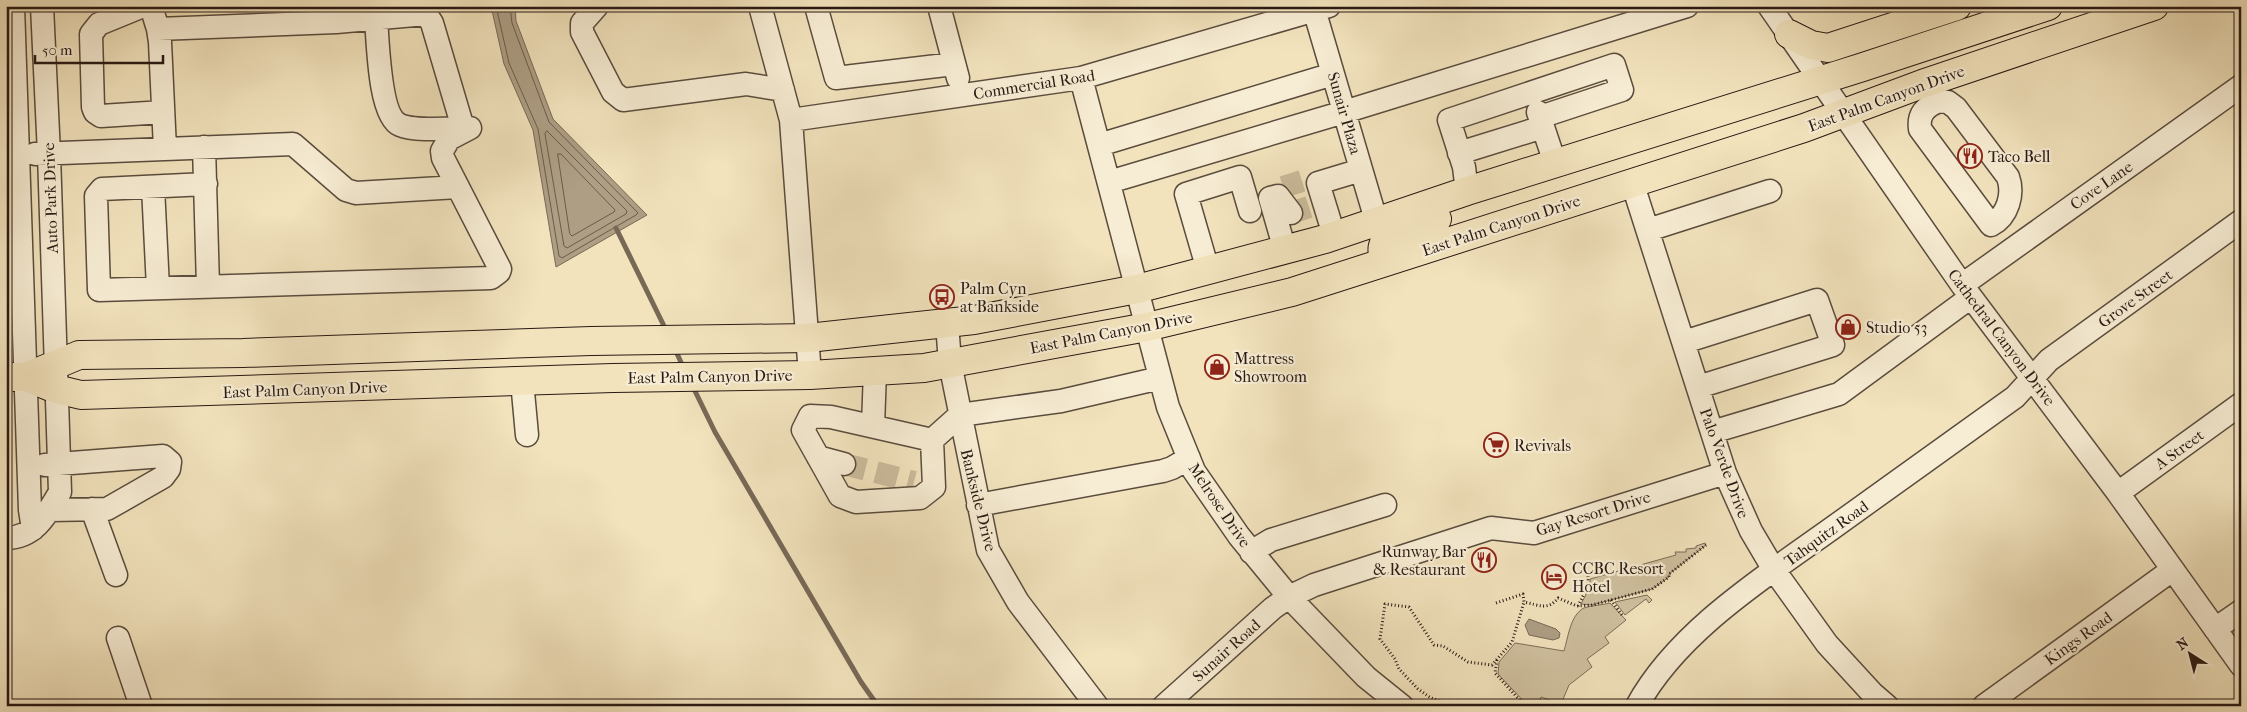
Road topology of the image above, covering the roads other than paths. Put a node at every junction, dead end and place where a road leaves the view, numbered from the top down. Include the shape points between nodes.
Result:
1 (13, 6) edge
2 (42, 6) edge
3 (143, 6) edge
4 (150, 6) edge
5 (597, 6) edge
6 (760, 6) edge
7 (816, 6) edge
8 (938, 6) edge
9 (1687, 6) edge
10 (1769, 6) edge
11 (1957, 6) edge
12 (2048, 6) edge
13 (2154, 6) edge
14 (1319, 8) edge
15 (376, 19) junction
16 (158, 29) junction
17 (1789, 34) junction
18 (954, 64) junction
19 (1333, 74) junction
20 (1082, 78) junction
21 (1820, 80) junction
22 (2241, 86) edge
23 (783, 90) junction
24 (1532, 92) junction
25 (963, 95) junction
26 (1926, 95) junction
27 (163, 112) junction
28 (1344, 112) junction
29 (1843, 114) junction
30 (791, 120) junction
31 (1541, 122) junction
32 (463, 128) junction
33 (1099, 145) junction
34 (204, 147) junction
35 (164, 149) junction
36 (1459, 153) junction
37 (49, 154) junction
38 (12, 156) edge
39 (1177, 162) junction
40 (1555, 163) junction
41 (1361, 170) junction
42 (1109, 182) junction
43 (1632, 182) junction
44 (206, 184) junction
45 (153, 187) junction
46 (458, 187) junction
47 (1467, 191) junction
48 (1770, 191) dead end
49 (1186, 194) junction
50 (1297, 195) junction
51 (1250, 211) dead end
52 (1376, 220) junction
53 (1999, 220) junction
54 (2241, 221) edge
55 (1648, 230) junction
56 (1334, 235) junction
57 (2016, 246) junction
58 (1285, 250) junction
59 (1384, 262) junction
60 (1208, 270) junction
61 (208, 286) junction
62 (158, 288) junction
63 (1137, 289) junction
64 (1966, 291) junction
65 (947, 323) junction
66 (1147, 327) junction
67 (808, 338) junction
68 (1684, 342) junction
69 (950, 363) junction
70 (875, 371) junction
71 (810, 375) junction
72 (56, 376) junction
73 (16, 377) edge
74 (1160, 378) junction
75 (2032, 378) junction
76 (522, 381) junction
77 (1698, 387) junction
78 (2241, 404) edge
79 (960, 415) junction
80 (873, 426) junction
81 (1712, 432) junction
82 (527, 435) dead end
83 (932, 440) junction
84 (818, 457) junction
85 (1189, 458) junction
86 (59, 464) junction
87 (844, 464) tunnel mouth
88 (29, 466) junction
89 (1725, 473) junction
90 (2118, 493) junction
91 (978, 505) junction
92 (1385, 505) dead end
93 (92, 509) junction
94 (49, 510) junction
95 (34, 529) junction
96 (6, 538) edge
97 (1251, 552) junction
98 (1774, 570) junction
99 (2172, 570) junction
100 (116, 575) dead end
101 (1290, 597) junction
102 (2241, 611) edge
103 (2215, 629) junction
104 (118, 638) dead end
105 (2241, 665) edge
106 (142, 706) edge
107 (1097, 706) edge
108 (1164, 706) edge
109 (1402, 706) edge
110 (1637, 706) edge
111 (1887, 706) edge
112 (1984, 706) edge

1 - 38 street, Auto Park Drive
2 - 37 street, Auto Park Drive
3 - 27 street via 99,24 91,34 93,107 101,116
4 - 16 street
5 - 23 street via 582,23 582,32 613,92 623,100 746,84
6 - 23 street
7 - 18 street via 836,78
8 - 18 street
9 - 28 street
10 - 17 street, Cathedral Canyon Drive
11 - 17 main road via 1828,48 1811,45
12 - 21 main road
13 - 26 main road, East Palm Canyon Drive
14 - 19 street, Sunair Plaza
14 - 20 street, Commercial Road
15 - 16 street
15 - 32 street via 429,16
15 - 32 street via 386,107 395,122 419,128
16 - 27 street
17 - 21 street, Cathedral Canyon Drive
18 - 25 street
19 - 28 street, Sunair Plaza
19 - 33 street
20 - 25 street, Commercial Road
20 - 33 street, Melrose Drive
21 - 29 street, Cathedral Canyon Drive
21 - 40 main road
22 - 57 street, Cove Lane
23 - 30 street
24 - 31 street
24 - 31 street via 1614,65 1622,90
24 - 36 street via 1449,120
25 - 30 street, Commercial Road
26 - 29 main road, East Palm Canyon Drive
26 - 53 street via 1920,114 1920,129 1991,224
26 - 53 street via 1956,108 2008,177 2010,200
27 - 35 street
28 - 39 street
28 - 41 street, Sunair Plaza
29 - 43 main road, East Palm Canyon Drive
29 - 64 street, Cathedral Canyon Drive
30 - 67 street
31 - 36 street
31 - 40 street
32 - 46 street via 470,128 449,139 442,151
33 - 42 street, Melrose Drive
34 - 35 street
34 - 44 street
34 - 46 street via 293,144 346,190 356,193
35 - 37 street
36 - 47 street
37 - 38 street
37 - 72 street, Auto Park Drive
38 - 73 street, Auto Park Drive
39 - 42 street
39 - 49 street
40 - 47 main road
41 - 50 street
41 - 52 street, Sunair Plaza
42 - 63 street, Melrose Drive
43 - 55 street, Palo Verde Drive
43 - 59 main road, East Palm Canyon Drive
44 - 45 street
44 - 61 street
45 - 62 street
45 - 62 street via 102,189 96,196 99,290
46 - 61 street via 500,268 491,278
47 - 52 main road
47 - 59 main road via 1459,203 1434,221 1384,241
48 - 55 street
49 - 51 street via 1240,177
49 - 60 street
50 - 56 street
50 - 58 street via 1270,198
52 - 56 main road
53 - 57 street
54 - 75 street, Grove Street via 2049,360
55 - 68 street, Palo Verde Drive
56 - 58 main road
57 - 64 street, Cove Lane
58 - 60 main road
59 - 66 main road, East Palm Canyon Drive via 1292,292
60 - 63 main road
61 - 62 street
63 - 65 main road
63 - 66 street, Melrose Drive
64 - 75 street, Cathedral Canyon Drive
64 - 81 street, Cove Lane via 1838,394
65 - 67 main road
65 - 69 street, Bankside Drive
66 - 69 main road, East Palm Canyon Drive
66 - 74 street, Melrose Drive
67 - 71 street
67 - 72 main road via 79,355
68 - 77 street, Palo Verde Drive
68 - 77 street via 1817,300 1833,345
69 - 70 main road, East Palm Canyon Drive
69 - 79 street, Bankside Drive
70 - 71 main road, East Palm Canyon Drive
70 - 80 street
71 - 76 main road, East Palm Canyon Drive
72 - 73 main road, East Palm Canyon Drive
72 - 76 main road, East Palm Canyon Drive via 81,395
72 - 86 street, Auto Park Drive
73 - 88 street, Auto Park Drive
74 - 79 street via 1062,401
74 - 85 street, Melrose Drive
75 - 90 street, Cathedral Canyon Drive
75 - 98 street, Tahquitz Road via 2015,397
76 - 82 street
77 - 81 street, Palo Verde Drive
78 - 90 street, A Street
79 - 83 street
79 - 91 street, Bankside Drive
80 - 83 street
80 - 84 street via 810,416 803,430
81 - 89 street, Palo Verde Drive
83 - 84 street via 920,498 856,502 840,496
84 - 87 street
85 - 91 street via 1162,471
85 - 97 street, Melrose Drive via 1194,471
86 - 88 street
86 - 93 street via 162,456 170,462 163,477 107,509
86 - 94 street, Auto Park Drive via 60,492
88 - 95 street, Auto Park Drive
89 - 98 street, Palo Verde Drive via 1751,531
89 - 101 street, Gay Resort Drive via 1534,533 1491,528 1314,585
90 - 99 street, Cathedral Canyon Drive
91 - 107 street, Bankside Drive via 988,550 1018,602
92 - 97 street via 1271,540
93 - 94 street
93 - 100 street
94 - 95 street, Auto Park Drive
95 - 96 street
97 - 101 street, Melrose Drive
98 - 110 street, Tahquitz Road via 1686,642
98 - 111 street, Palo Verde Drive via 1827,644
99 - 103 street, Cathedral Canyon Drive
99 - 112 street, Kings Road
101 - 108 street, Sunair Road via 1272,608
101 - 109 street, Melrose Drive via 1366,676
102 - 103 street
103 - 105 street, Cathedral Canyon Drive
104 - 106 street

